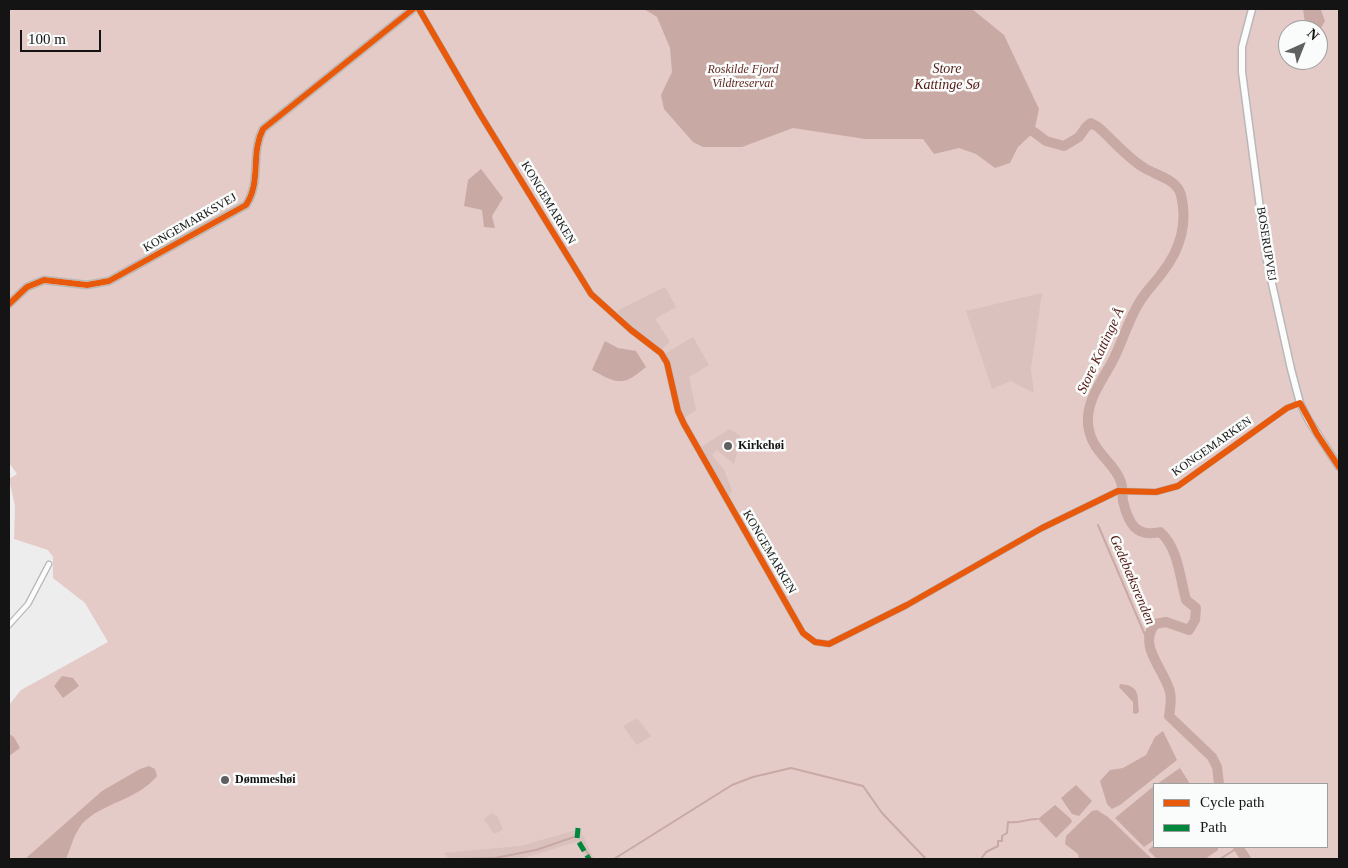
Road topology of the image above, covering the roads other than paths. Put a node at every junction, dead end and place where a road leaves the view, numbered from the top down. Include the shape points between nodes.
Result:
1 (413, 9) edge
2 (419, 9) edge
3 (1252, 9) edge
4 (9, 304) edge
5 (1300, 403) junction
6 (1339, 467) edge
7 (50, 564) dead end
8 (9, 625) edge

1 - 4 street, KONGEMARKSVEJ via 263,129 256,148 254,190 246,205 109,281 87,286 44,280 28,287
2 - 5 street, KONGEMARKEN via 591,294 661,353 667,363 678,412 729,507 803,633 822,645 907,605 1042,528 1118,491 1156,492 1178,486 1287,408
3 - 5 street, BOSERUPVEJ via 1242,47 1242,72 1267,261
5 - 6 street, BOSERUPVEJ
7 - 8 street via 28,604

